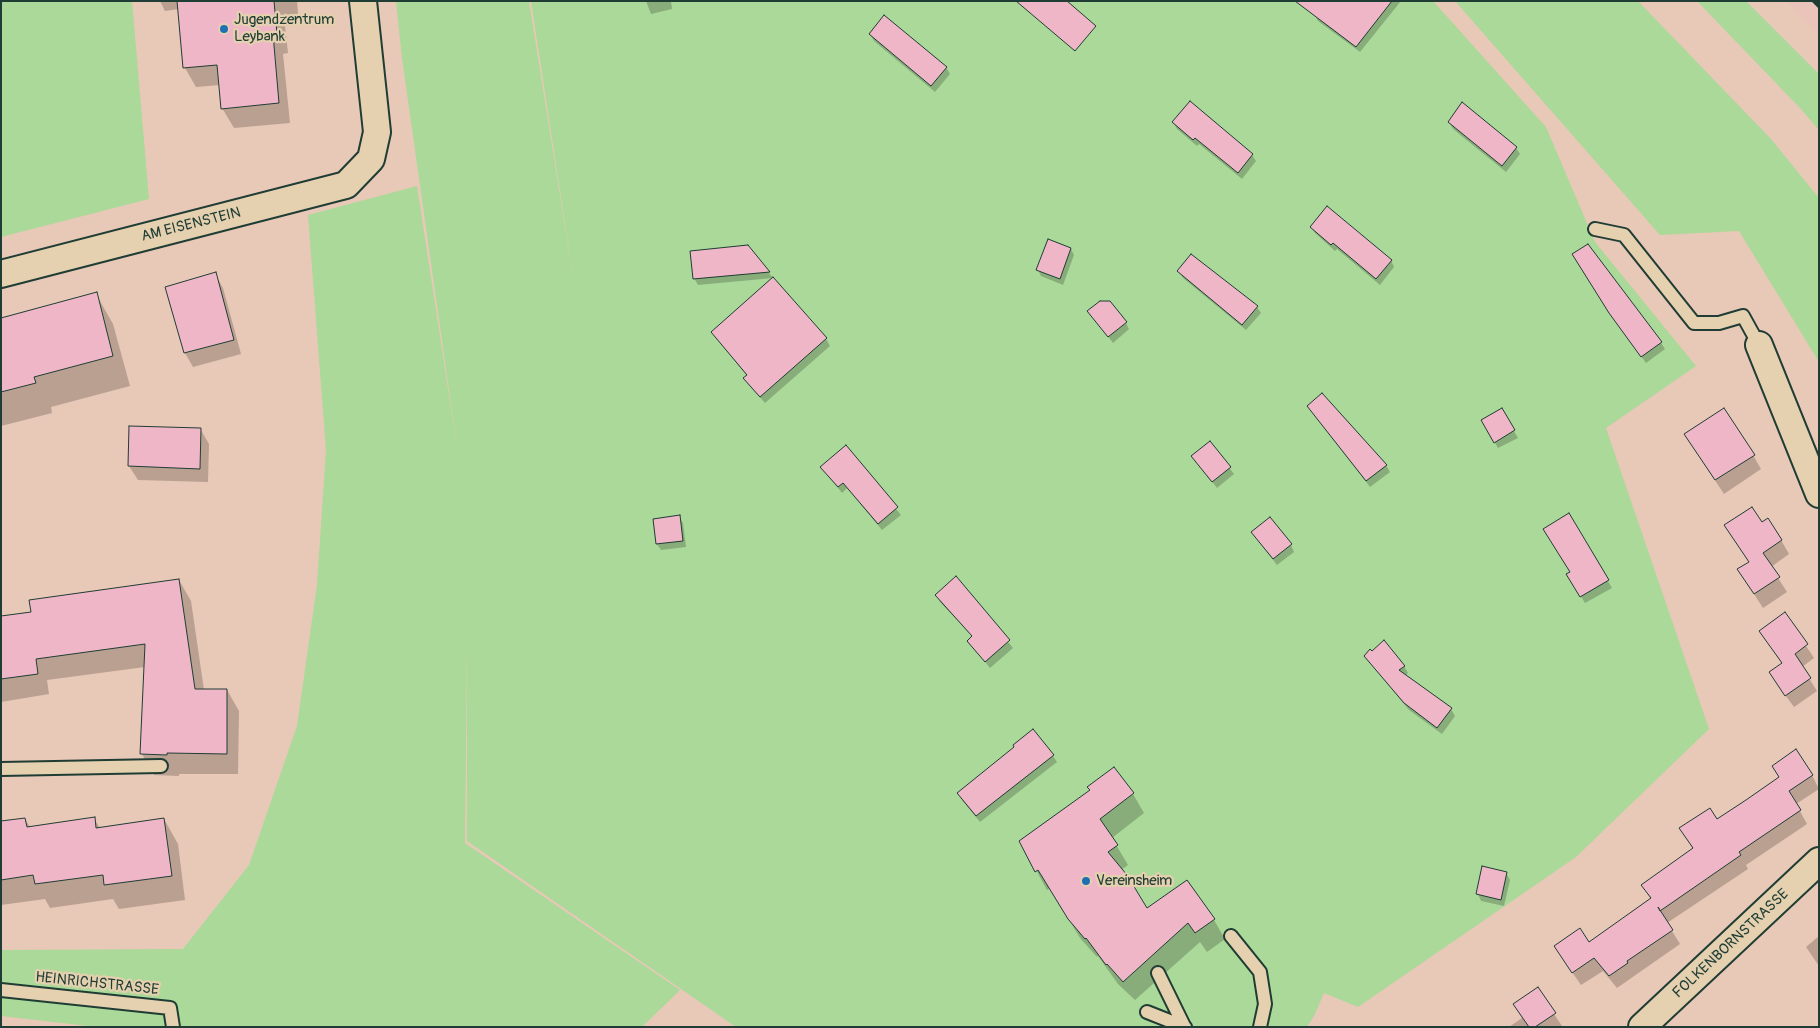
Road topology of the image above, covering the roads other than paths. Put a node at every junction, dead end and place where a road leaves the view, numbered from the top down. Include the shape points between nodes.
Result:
1 (362, 1) edge
2 (1595, 229) dead end
3 (1, 274) edge
4 (1759, 345) joint
5 (1819, 494) edge
6 (161, 766) dead end
7 (1, 769) edge
8 (1819, 861) edge
9 (1231, 936) dead end
10 (1158, 973) dead end
11 (1, 990) edge
12 (1147, 1012) dead end
13 (1184, 1026) edge
14 (173, 1027) edge
15 (1260, 1027) edge
16 (1642, 1027) edge

1 - 3 street, AM EISENSTEIN via 377,132 371,159 346,185
2 - 4 lane via 1624,235 1694,323 1719,323 1743,316
4 - 5 street
6 - 7 lane
8 - 16 street, FOLKENBORNSTRASSE
9 - 15 lane via 1260,972 1265,1004
10 - 13 lane
11 - 14 lane, HEINRICHSTRASSE via 170,1008
12 - 13 lane

